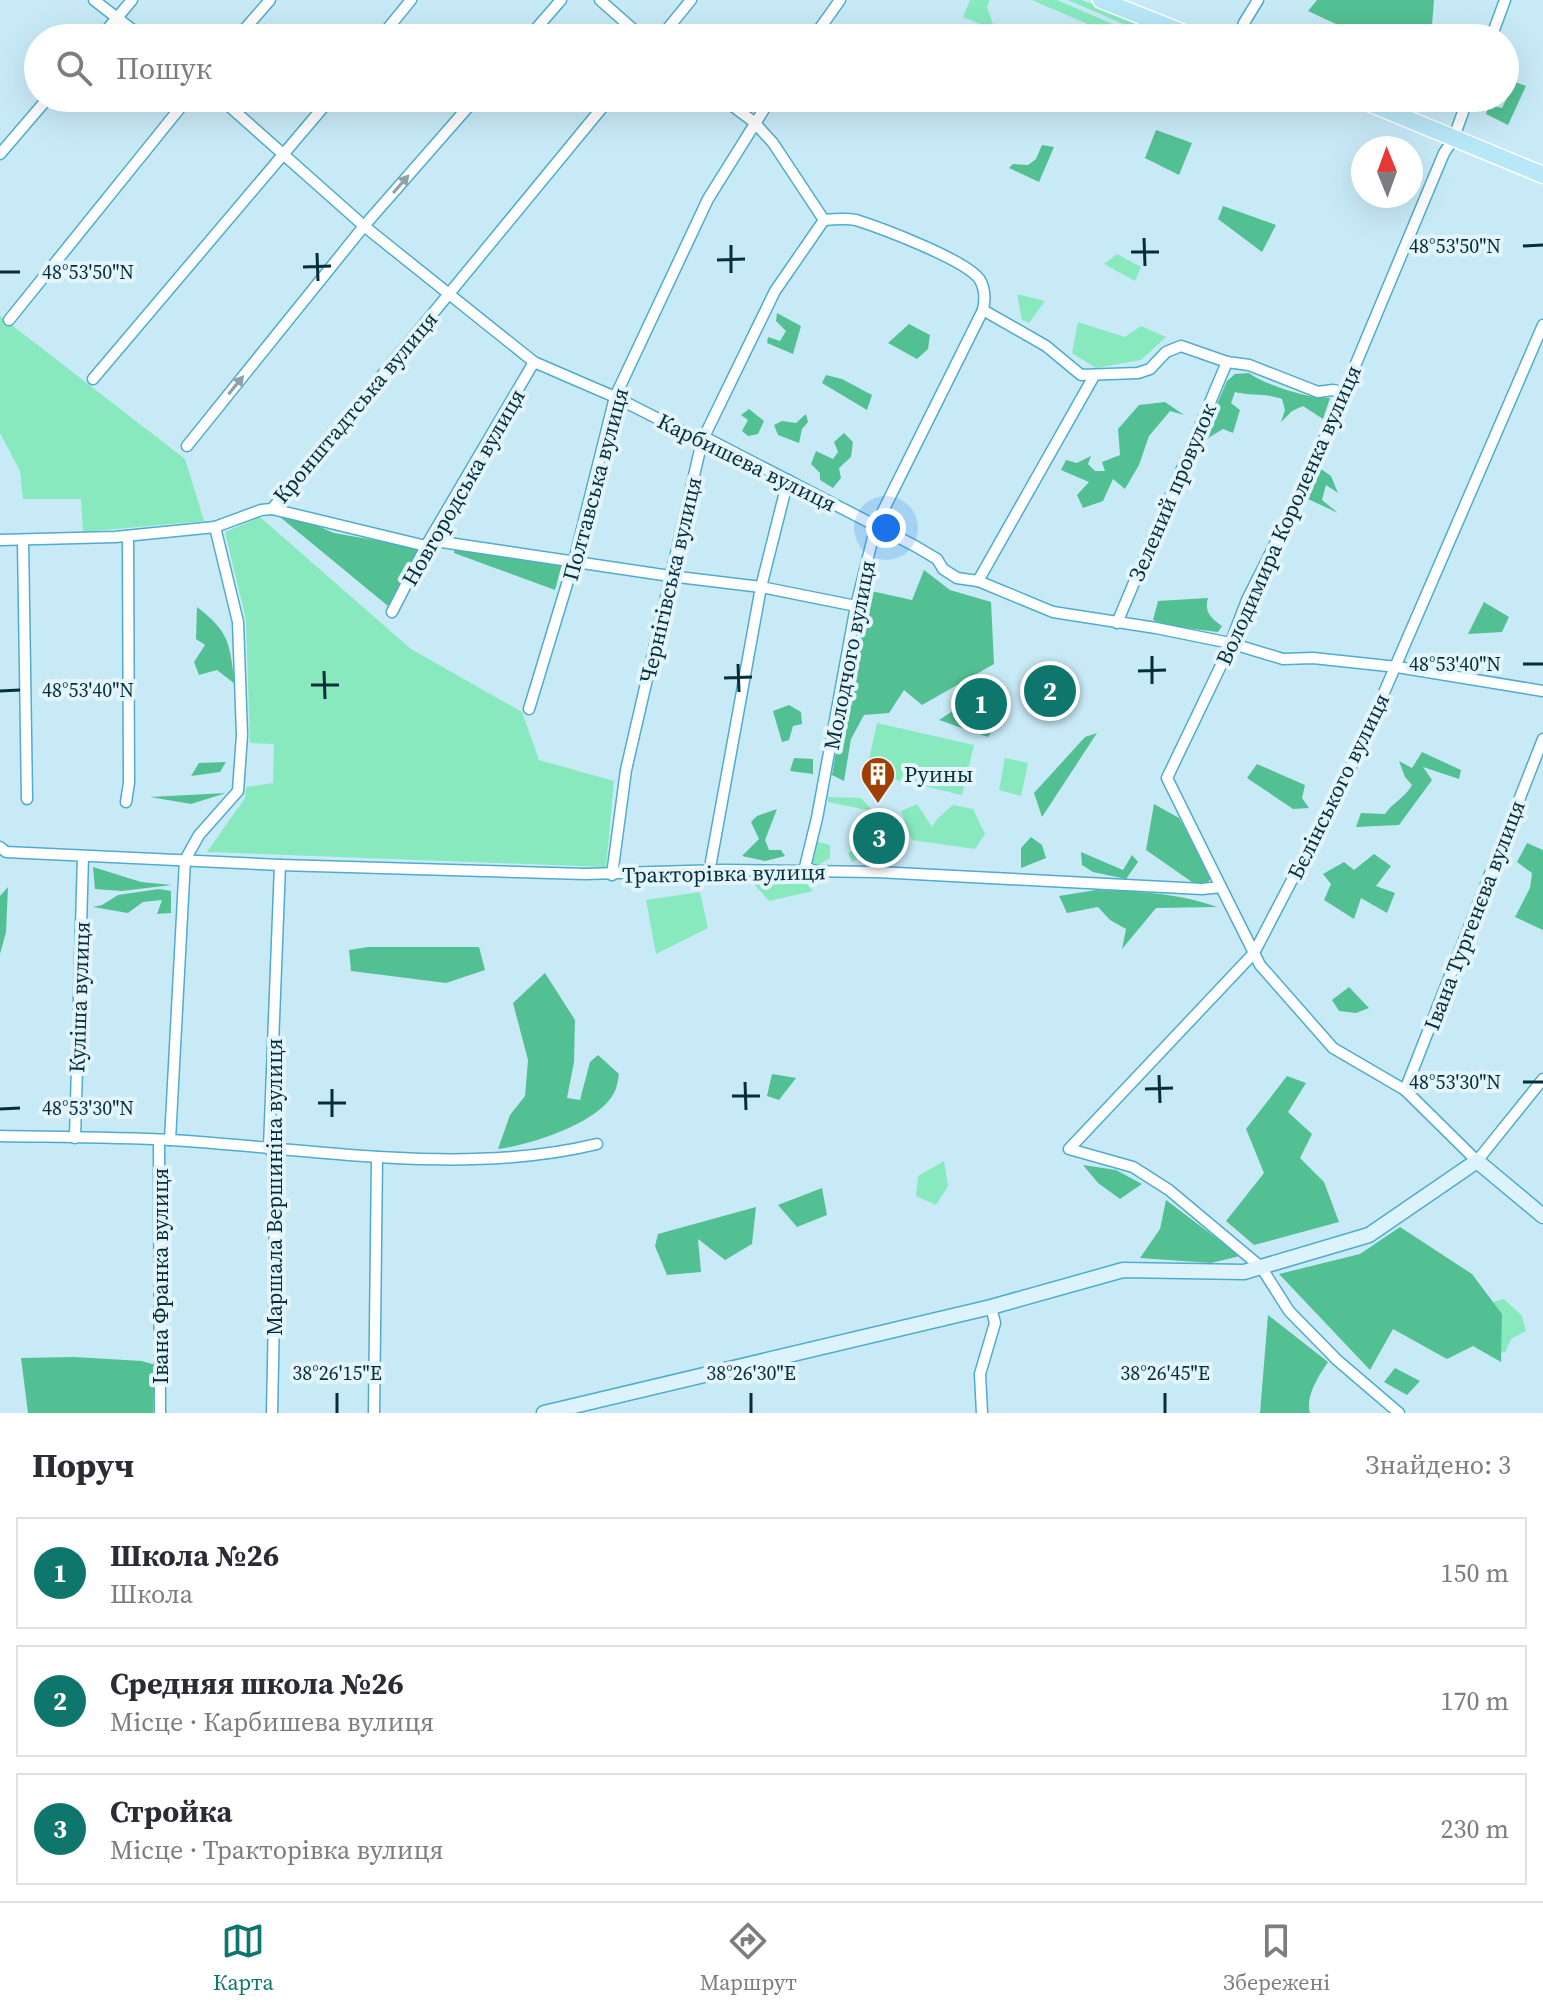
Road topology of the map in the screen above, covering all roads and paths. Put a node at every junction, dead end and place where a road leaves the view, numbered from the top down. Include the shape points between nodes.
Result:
1 (94, 0) edge
2 (132, 0) edge
3 (270, 0) edge
4 (411, 0) edge
5 (561, 0) edge
6 (600, 0) edge
7 (691, 0) edge
8 (840, 0) edge
9 (1101, 0) edge
10 (1258, 0) edge
11 (1505, 0) edge
12 (116, 19) junction
13 (112, 24) edge
14 (123, 24) edge
15 (249, 24) edge
16 (391, 24) edge
17 (540, 24) edge
18 (627, 24) edge
19 (671, 24) edge
20 (823, 24) edge
21 (1162, 24) edge
22 (1243, 24) edge
23 (1496, 24) edge
24 (36, 112) edge
25 (177, 112) edge
26 (236, 112) edge
27 (319, 112) edge
28 (464, 112) edge
29 (598, 112) edge
30 (741, 112) edge
31 (761, 112) edge
32 (1389, 112) edge
33 (1463, 112) edge
34 (754, 122) junction
35 (1453, 140) junction
36 (0, 154) edge
37 (284, 155) junction
38 (1543, 175) edge
39 (824, 220) junction
40 (364, 226) junction
41 (448, 295) junction
42 (983, 310) junction
43 (9, 320) dead end
44 (1543, 325) edge
45 (534, 362) junction
46 (1227, 362) junction
47 (1094, 376) junction
48 (93, 379) dead end
49 (1343, 392) junction
50 (615, 397) junction
51 (702, 441) junction
52 (187, 446) dead end
53 (788, 480) junction
54 (272, 509) junction
55 (876, 525) junction
56 (215, 527) junction
57 (128, 536) junction
58 (0, 540) edge
59 (23, 540) junction
60 (426, 546) junction
61 (574, 561) junction
62 (670, 576) junction
63 (978, 581) junction
64 (761, 587) junction
65 (856, 606) junction
66 (392, 612) dead end
67 (1117, 623) junction
68 (1230, 643) junction
69 (1397, 667) junction
70 (1543, 691) edge
71 (529, 709) dead end
72 (1543, 739) edge
73 (27, 799) dead end
74 (126, 802) dead end
75 (0, 847) edge
76 (83, 856) junction
77 (185, 860) junction
78 (711, 862) dead end
79 (280, 865) junction
80 (817, 872) junction
81 (612, 875) junction
82 (1221, 887) junction
83 (1254, 953) junction
84 (1543, 1079) edge
85 (1405, 1090) junction
86 (0, 1136) edge
87 (75, 1138) junction
88 (165, 1140) junction
89 (597, 1144) dead end
90 (269, 1148) junction
91 (377, 1157) junction
92 (1477, 1161) junction
93 (1543, 1216) edge
94 (1261, 1267) junction
95 (991, 1307) junction
96 (160, 1413) edge
97 (272, 1413) edge
98 (374, 1413) edge
99 (544, 1413) edge
100 (982, 1413) edge
101 (1399, 1413) edge

1 - 12 street
2 - 12 street
3 - 15 street
4 - 16 street
5 - 17 street
6 - 18 street
7 - 19 street
8 - 20 street
9 - 21 main road
10 - 22 street
11 - 23 street
12 - 13 street
12 - 14 street
24 - 36 street
25 - 43 street
26 - 37 street, Карбишева вулиця
27 - 37 street
40 -> 28 street
29 - 41 street, Кронштадтська вулиця
30 - 34 street
31 - 34 street, Полтавська вулиця
32 - 35 main road
33 - 35 street, Володимира Короленка вулиця
34 - 39 street
34 - 50 street, Полтавська вулиця via 708,199
35 - 38 main road
35 - 49 street, Володимира Короленка вулиця
37 - 40 street, Карбишева вулиця
37 - 48 street
39 - 42 street via 853,219 946,256 981,281
39 - 51 street, Чернігівська вулиця via 775,291
40 - 41 street, Карбишева вулиця
52 -> 40 street
41 - 45 street, Карбишева вулиця
41 - 54 street, Кронштадтська вулиця
42 - 47 street via 1046,346 1081,375
42 - 55 street, Молодчого вулиця
44 - 69 street, Бєлінського вулиця
45 - 50 street, Карбишева вулиця
45 - 60 street, Новгородська вулиця
46 - 47 street via 1181,346 1166,352 1150,369
46 - 49 street via 1249,365 1318,392
46 - 67 street, Зелений провулок
47 - 63 street
49 - 68 street, Володимира Короленка вулиця
50 - 51 street, Карбишева вулиця
50 - 61 street, Полтавська вулиця
51 - 53 street, Карбишева вулиця via 708,439
51 - 62 street, Чернігівська вулиця
53 - 55 street, Карбишева вулиця
53 - 64 street
54 - 56 street, Кронштадтська вулиця
54 - 60 street
55 - 63 street, Карбишева вулиця via 937,559 957,578
55 - 65 street, Молодчого вулиця
56 - 57 street, Кронштадтська вулиця
56 - 77 street via 238,622 238,791 199,835
57 - 59 street, Кронштадтська вулиця
57 - 74 street
58 - 59 street, Кронштадтська вулиця
59 - 73 street
60 - 61 street via 435,541
60 - 66 street, Новгородська вулиця
61 - 62 street
61 - 71 street, Полтавська вулиця
62 - 64 street
62 - 81 street, Чернігівська вулиця via 626,770
63 - 67 street, Карбишева вулиця via 1053,612
64 - 65 street
64 - 78 street
65 - 80 street, Молодчого вулиця via 805,867
67 - 68 street, Карбишева вулиця
68 - 69 street, Карбишева вулиця via 1283,659
68 - 82 street, Володимира Короленка вулиця via 1167,778
69 - 70 street, Карбишева вулиця
69 - 83 street, Бєлінського вулиця
72 - 85 street, Івана Тургенєва вулиця
75 - 76 street, Тракторівка вулиця via 6,852
76 - 77 street, Тракторівка вулиця
76 - 87 street, Куліша вулиця
77 - 79 street, Тракторівка вулиця
77 - 88 street, Івана Франка вулиця
79 - 81 street, Тракторівка вулиця
79 - 90 street, Маршала Вершиніна вулиця
80 - 81 street, Тракторівка вулиця
80 - 82 street, Тракторівка вулиця
82 - 83 street
83 - 85 street via 1333,1048
83 - 94 street, Бєлінського вулиця via 1069,1149 1133,1167 1169,1190
84 - 92 street
85 - 92 street
86 - 87 street
87 - 88 street
88 - 90 street
88 - 96 street, Івана Франка вулиця
89 - 91 street via 557,1154 496,1159
90 - 91 street
90 - 97 street, Маршала Вершиніна вулиця via 274,1155
91 - 98 street
92 - 93 main road
92 - 94 main road via 1369,1235
94 - 95 main road via 1244,1272 1123,1270
94 - 101 street via 1289,1311
95 - 99 main road
95 - 100 street via 995,1323 980,1374

